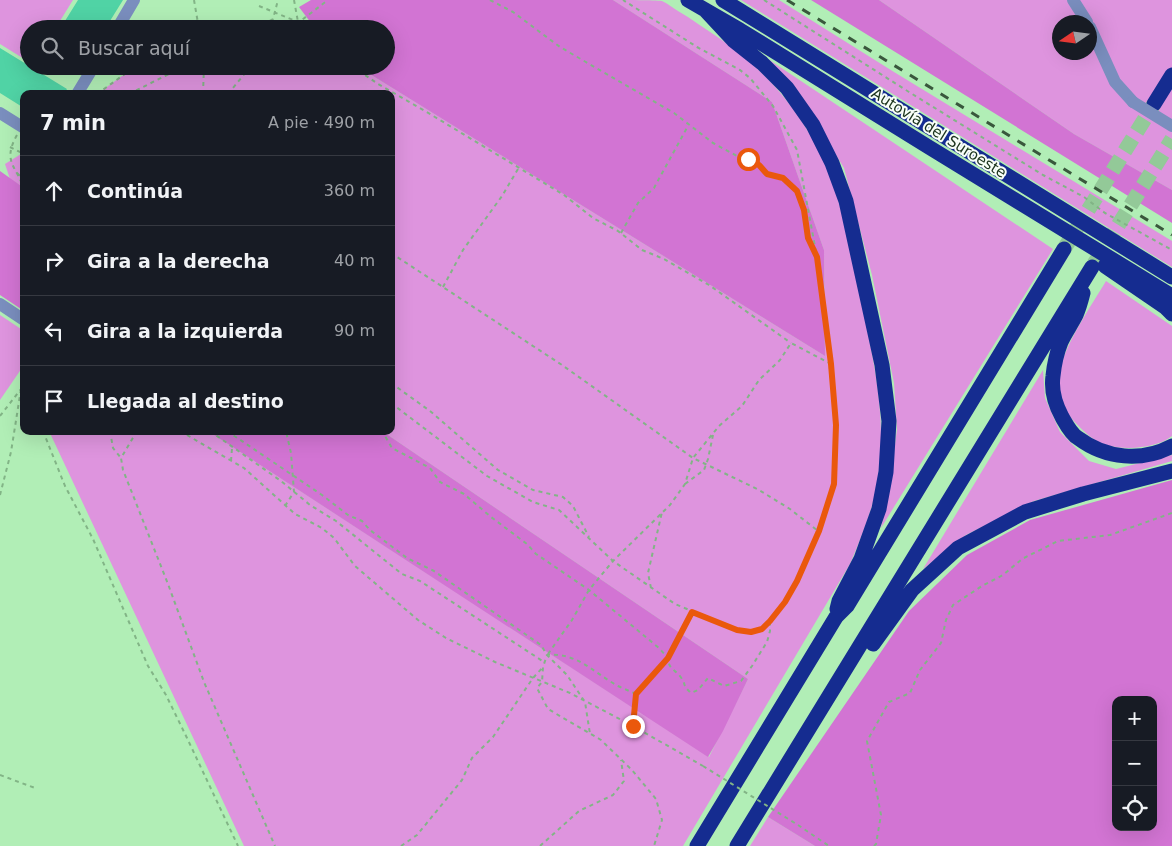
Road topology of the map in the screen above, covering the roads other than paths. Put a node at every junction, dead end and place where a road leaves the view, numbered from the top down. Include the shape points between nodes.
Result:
1 (134, 0) edge
2 (688, 0) edge
3 (723, 0) edge
4 (1073, 0) edge
5 (706, 12) junction
6 (1083, 15) edge
7 (122, 20) edge
8 (1097, 41) edge
9 (89, 75) edge
10 (1172, 75) edge
11 (79, 90) edge
12 (1154, 104) tunnel mouth
13 (0, 113) edge
14 (20, 125) edge
15 (1172, 126) edge
16 (927, 146) junction
17 (1064, 249) tunnel mouth
18 (1172, 277) edge
19 (1172, 296) edge
20 (0, 304) edge
21 (1172, 314) edge
22 (20, 317) edge
23 (1172, 446) edge
24 (1172, 472) edge
25 (836, 617) junction
26 (797, 748) junction
27 (697, 846) edge
28 (737, 846) edge

1 - 7 street
2 - 5 highway, Autovía del Suroeste
3 - 18 highway, Autovía del Suroeste
4 - 6 street
5 - 16 highway, Autovía del Suroeste
5 - 25 highway via 786,88 813,125 832,163 846,201 882,365 889,421 886,472 879,509 861,559 839,601
8 - 15 street, bridge via 1116,82 1133,102
9 - 11 street
10 - 12 highway
13 - 14 street
16 - 19 highway, Autovía del Suroeste
16 - 21 highway via 933,157 1117,273
17 - 25 highway via 847,606
20 - 22 street
23 - 26 highway via 1146,456 1103,452 1076,438 1057,408 1053,376 1060,344 1076,315 1092,267
24 - 26 highway via 1025,512 958,548 912,590 832,709
25 - 27 highway
26 - 28 highway

